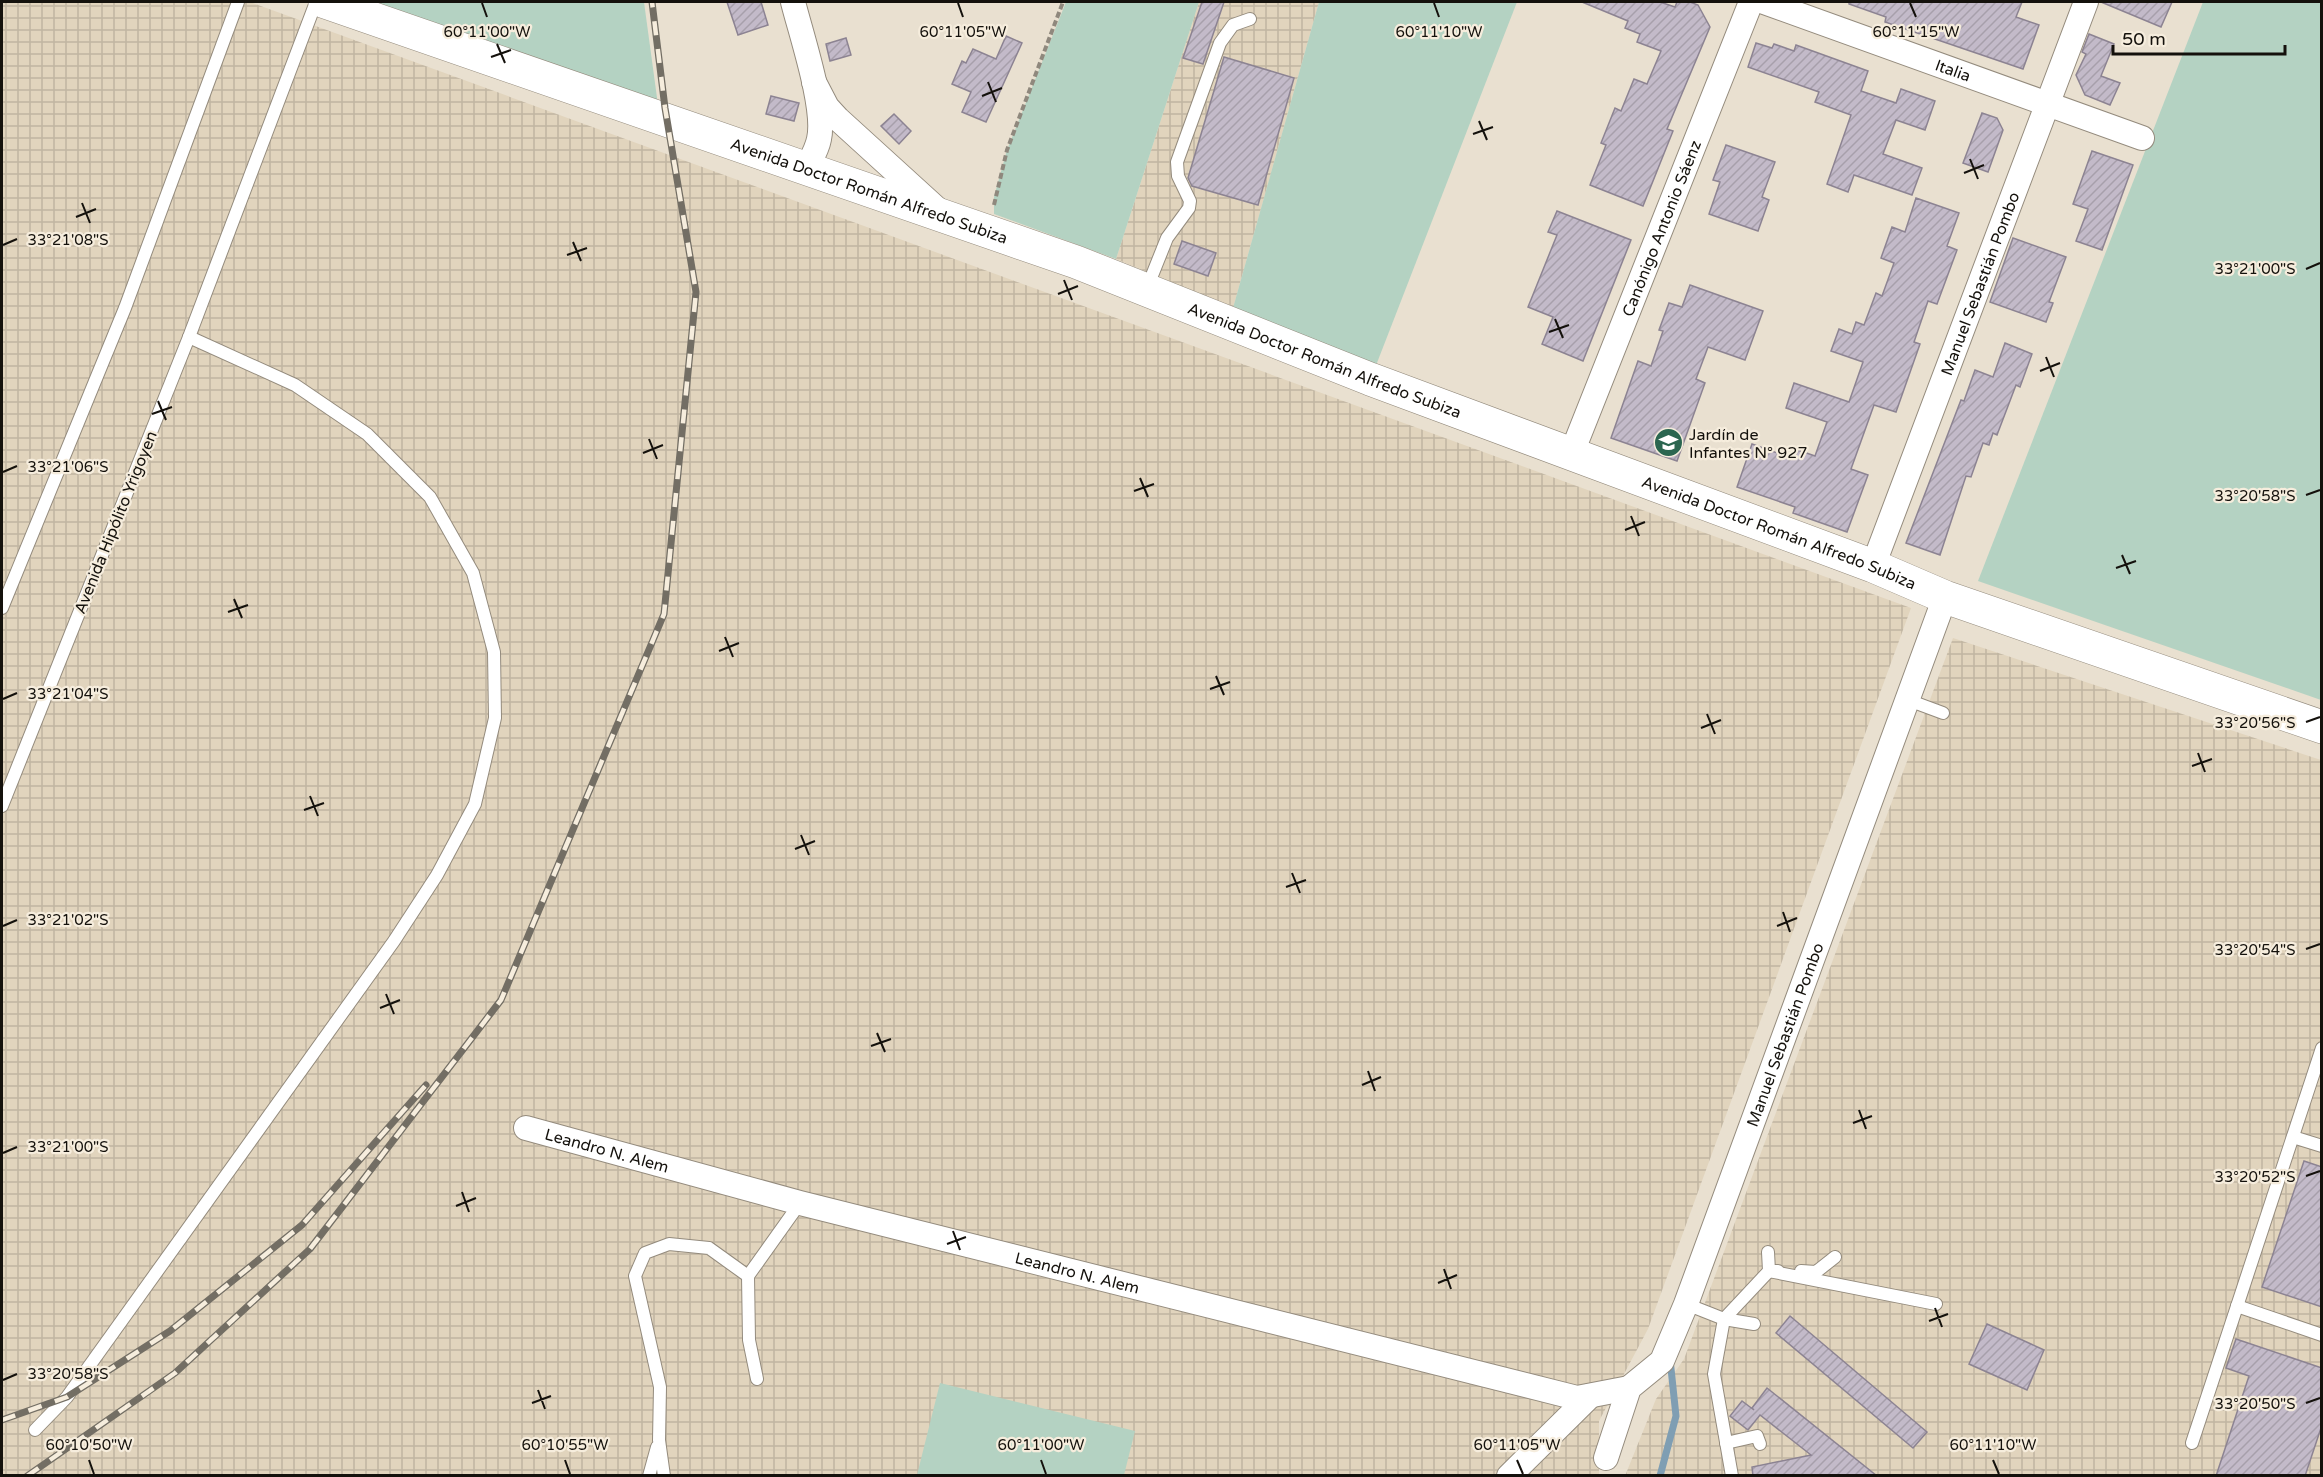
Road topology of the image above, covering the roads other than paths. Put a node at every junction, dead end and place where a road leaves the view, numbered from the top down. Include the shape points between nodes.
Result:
1 (238, 2) edge
2 (316, 2) edge
3 (325, 2) edge
4 (793, 2) edge
5 (1751, 2) edge
6 (1764, 2) edge
7 (2086, 2) edge
8 (1250, 19) dead end
9 (814, 82) junction
10 (2046, 104) junction
11 (2142, 138) dead end
12 (807, 169) junction
13 (947, 218) junction
14 (1147, 288) junction
15 (189, 337) junction
16 (1571, 455) junction
17 (1873, 566) junction
18 (1945, 597) junction
19 (2, 608) edge
20 (1908, 700) junction
21 (1943, 712) dead end
22 (2322, 727) edge
23 (2, 806) edge
24 (2322, 1048) edge
25 (526, 1128) dead end
26 (2293, 1137) junction
27 (2322, 1146) edge
28 (801, 1203) junction
29 (1768, 1252) dead end
30 (1835, 1257) dead end
31 (1769, 1271) junction
32 (748, 1276) junction
33 (1686, 1304) junction
34 (1936, 1304) dead end
35 (2237, 1306) junction
36 (1724, 1319) junction
37 (1754, 1324) dead end
38 (2322, 1335) edge
39 (757, 1379) dead end
40 (1629, 1388) junction
41 (1590, 1396) junction
42 (35, 1430) dead end
43 (659, 1440) junction
44 (1726, 1443) junction
45 (2192, 1443) dead end
46 (1760, 1444) dead end
47 (1606, 1458) dead end
48 (649, 1476) edge
49 (664, 1476) edge
50 (1509, 1476) edge
51 (1732, 1476) edge

1 - 19 lane via 125,308
2 - 15 lane, Avenida Hipólito Yrigoyen
3 - 12 main road, Avenida Doctor Román Alfredo Subiza
4 - 9 street
5 - 16 street, Canónigo Antonio Sáenz
6 - 10 street, Italia
7 - 10 street, Manuel Sebastián Pombo
8 - 14 lane via 1233,25 1216,54 1178,162 1178,176 1190,201 1189,208 1167,238
9 - 12 street via 820,137
9 - 13 street via 838,120
10 - 11 street, Italia
10 - 17 street, Manuel Sebastián Pombo
12 - 13 main road, Avenida Doctor Román Alfredo Subiza
13 - 14 main road, Avenida Doctor Román Alfredo Subiza
14 - 16 main road, Avenida Doctor Román Alfredo Subiza
15 - 23 lane, Avenida Hipólito Yrigoyen
15 - 42 lane via 295,385 367,434 430,497 473,573 494,652 495,718 475,804 437,875 387,951 68,1397
16 - 17 main road, Avenida Doctor Román Alfredo Subiza
17 - 18 main road, Avenida Doctor Román Alfredo Subiza
18 - 20 street, Manuel Sebastián Pombo
18 - 22 main road, Avenida Doctor Román Alfredo Subiza
20 - 21 lane
20 - 33 street, Manuel Sebastián Pombo
24 - 26 lane
25 - 28 street, Leandro N. Alem
26 - 27 lane
26 - 35 lane
28 - 32 lane
28 - 41 street, Leandro N. Alem via 1577,1398
29 - 31 lane
30 - 31 lane via 1816,1272
31 - 34 lane
31 - 36 lane
32 - 39 lane via 749,1340
32 - 43 lane via 709,1248 669,1244 645,1253 635,1276 660,1387
33 - 36 lane
33 - 40 street, Manuel Sebastián Pombo via 1662,1361
35 - 38 lane
35 - 45 lane
36 - 37 lane
36 - 44 lane via 1713,1374
40 - 41 street, Leandro N. Alem
40 - 47 street
41 - 50 street
43 - 48 lane
43 - 49 lane
44 - 46 lane via 1757,1436
44 - 51 lane

